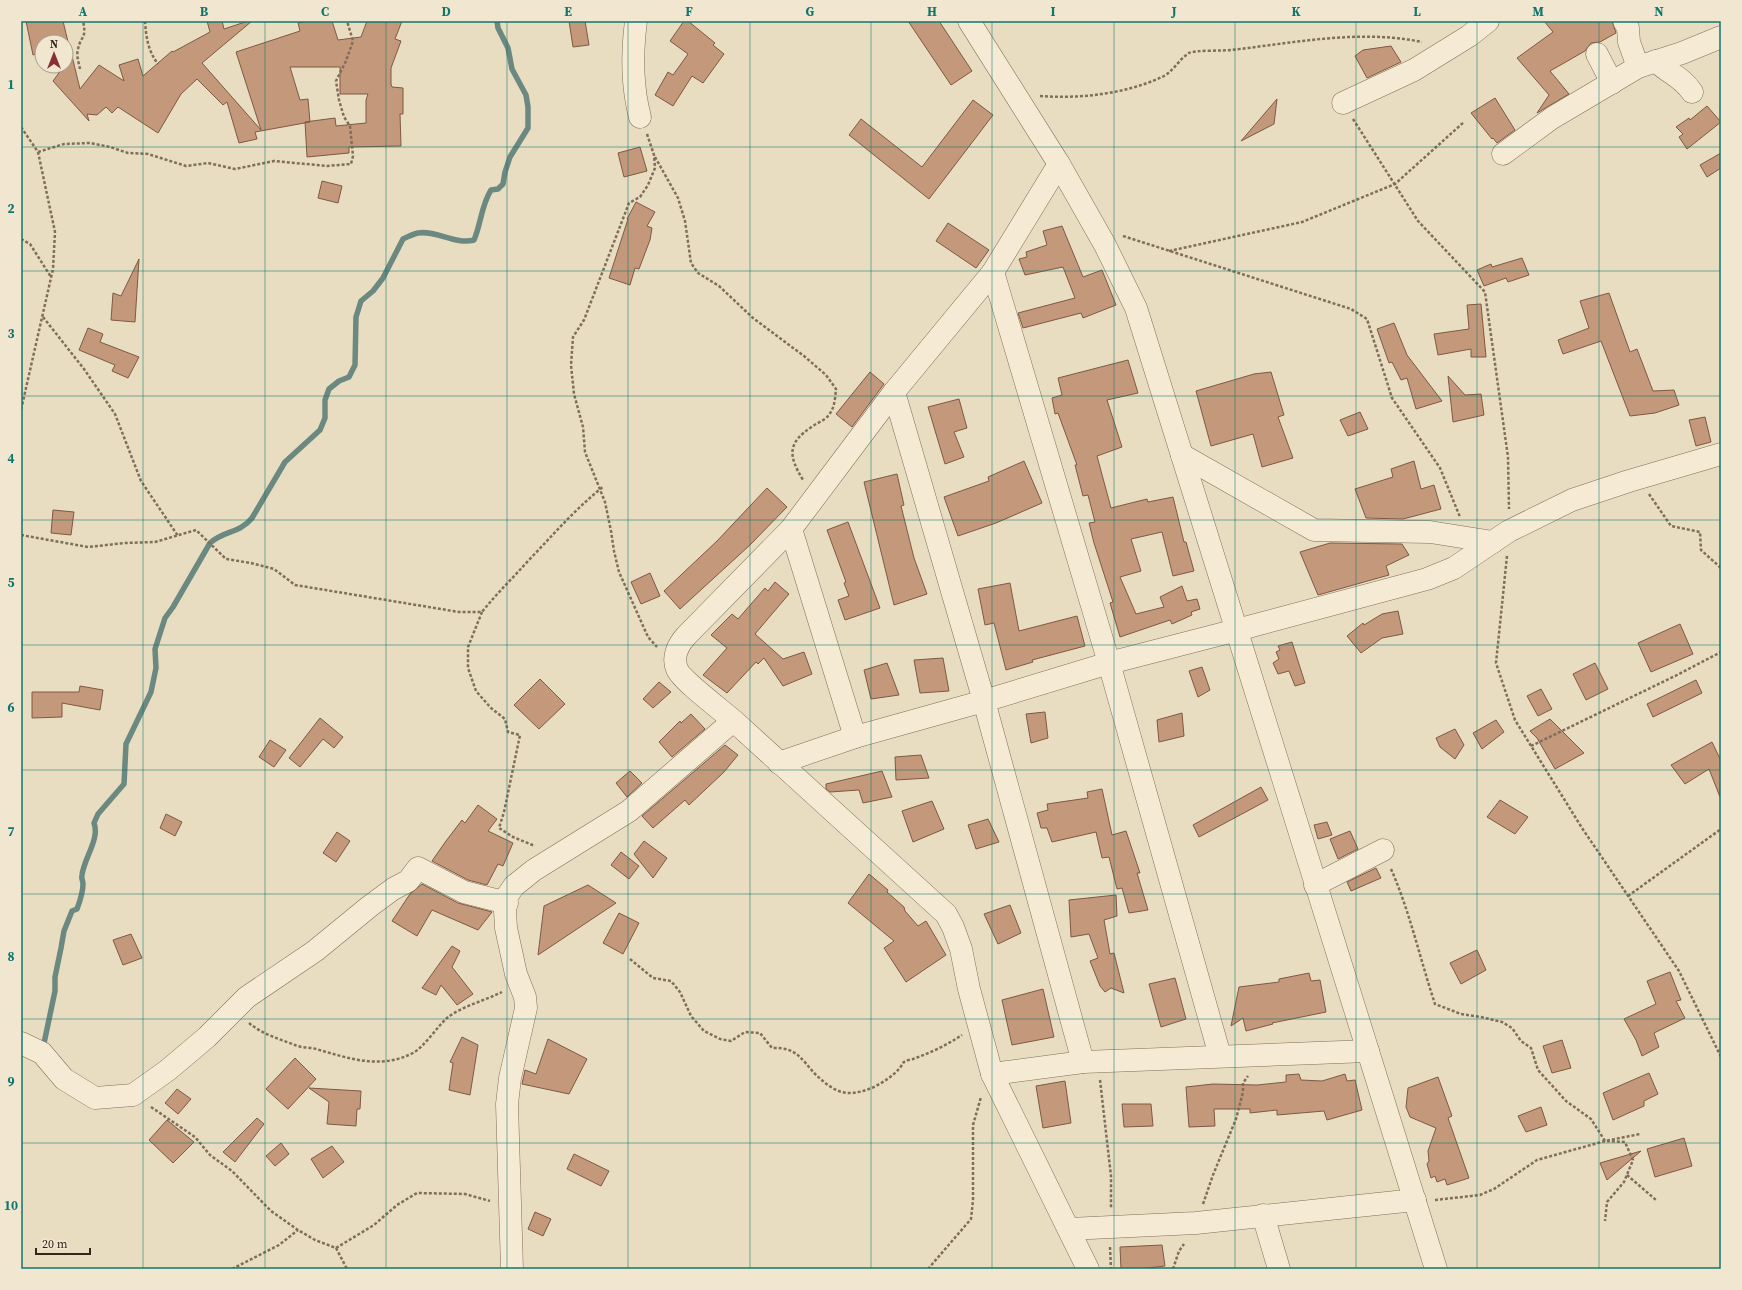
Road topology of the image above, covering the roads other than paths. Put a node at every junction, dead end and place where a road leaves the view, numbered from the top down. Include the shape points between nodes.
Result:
1 (636, 21) edge
2 (969, 21) edge
3 (1488, 21) edge
4 (1624, 21) edge
5 (1721, 37) edge
6 (1597, 54) dead end
7 (1647, 64) junction
8 (1612, 83) junction
9 (1692, 92) dead end
10 (1342, 103) road end
11 (640, 117) road end
12 (1503, 154) dead end
13 (1059, 164) junction
14 (993, 272) junction
15 (894, 392) junction
16 (1721, 454) edge
17 (1182, 455) junction
18 (791, 529) junction
19 (1501, 536) junction
20 (1237, 630) junction
21 (1109, 663) junction
22 (984, 702) junction
23 (733, 721) junction
24 (855, 737) junction
25 (779, 763) junction
26 (1383, 850) road end
27 (1315, 885) junction
28 (506, 903) junction
29 (21, 1043) edge
30 (1368, 1051) junction
31 (1220, 1056) junction
32 (1090, 1062) junction
33 (992, 1074) junction
34 (1423, 1200) junction
35 (1263, 1215) junction
36 (1069, 1229) junction
37 (512, 1269) edge
38 (1088, 1269) edge
39 (1279, 1269) edge
40 (1436, 1269) edge

1 - 11 street via 634,57 636,101
2 - 13 street
3 - 10 street via 1469,36 1414,70
4 - 7 street via 1628,28 1629,42
5 - 7 street
6 - 8 street
7 - 8 street
7 - 9 street via 1674,74 1685,82
8 - 12 street via 1552,118
13 - 14 street
13 - 17 street via 1095,227 1136,308
14 - 15 street
14 - 21 street
15 - 18 street
15 - 22 street
16 - 19 street via 1572,500
17 - 19 street via 1314,530 1430,532 1468,538
17 - 20 street
18 - 23 street via 678,645 675,655 677,670
18 - 24 street
19 - 20 street via 1454,568 1427,579
20 - 21 street
20 - 27 street
21 - 22 street
21 - 31 street
22 - 24 street
22 - 32 street
23 - 25 street
23 - 28 street via 629,810 534,870 514,886 507,896
24 - 25 street
25 - 33 street via 946,914 961,949
26 - 27 street
27 - 30 street
28 - 29 street via 464,892 418,868 408,881 370,906 309,955 247,997 207,1037 133,1095 95,1098 64,1079 42,1053
28 - 37 street via 506,928 526,1008 510,1078 507,1104
30 - 31 street
30 - 34 street
31 - 32 street
32 - 33 street
33 - 36 street
34 - 35 street
34 - 40 street
35 - 36 street via 1196,1223
35 - 39 street
36 - 38 street

